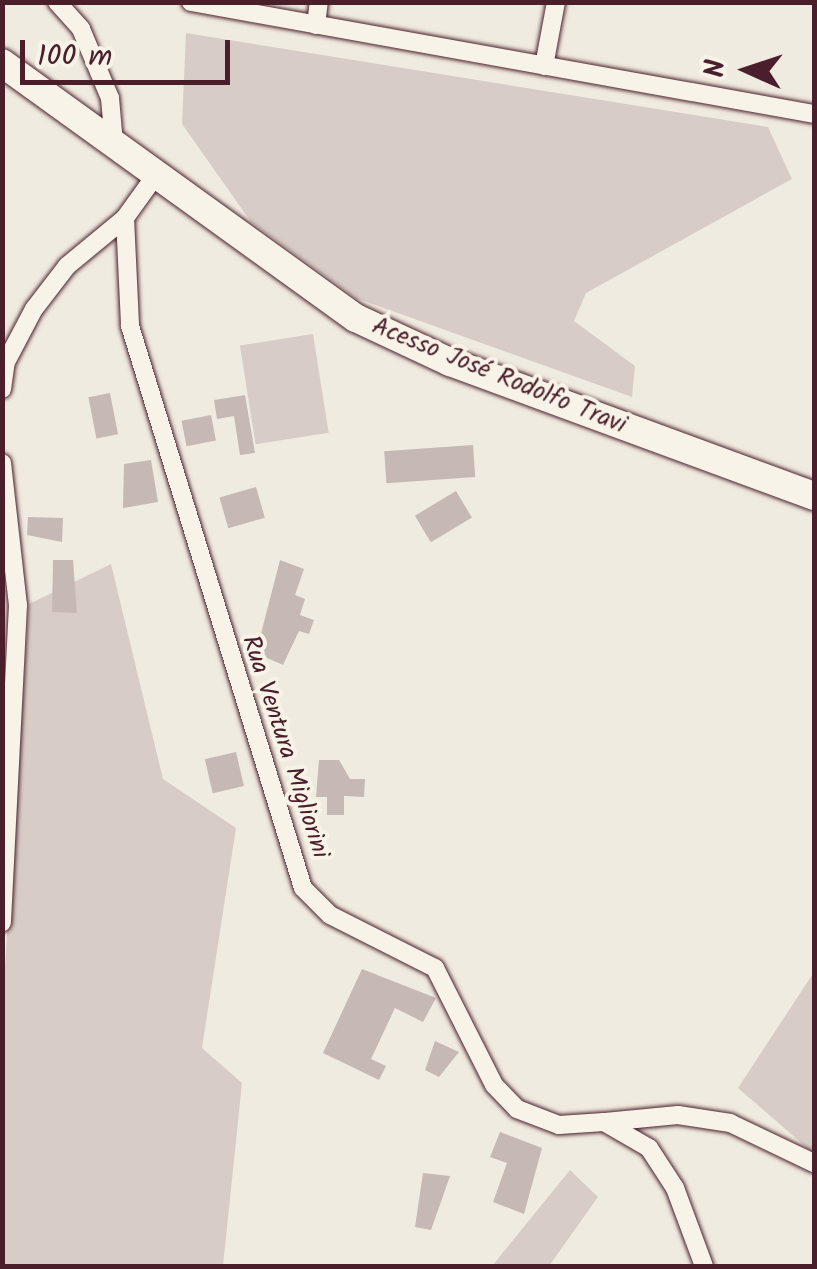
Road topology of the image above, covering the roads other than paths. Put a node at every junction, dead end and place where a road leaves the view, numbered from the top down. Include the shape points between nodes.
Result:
1 (57, 2) edge
2 (191, 2) edge
3 (320, 2) edge
4 (556, 2) edge
5 (316, 25) junction
6 (2, 63) edge
7 (544, 66) junction
8 (814, 114) edge
9 (113, 136) junction
10 (158, 172) junction
11 (125, 218) junction
12 (2, 390) edge
13 (2, 463) edge
14 (814, 496) edge
15 (2, 923) edge
16 (604, 1122) junction
17 (814, 1163) edge
18 (704, 1266) edge

1 - 9 street via 88,46 110,98
2 - 5 street
3 - 5 street
4 - 7 street
5 - 7 street
6 - 9 highway, Acesso José Rodolfo Travi
7 - 8 street
9 - 10 highway, Acesso José Rodolfo Travi
10 - 11 street
10 - 14 highway, Acesso José Rodolfo Travi via 356,318 469,370
11 - 12 street via 67,266 34,309 6,362
11 - 16 street, Rua Ventura Migliorini via 130,326 145,390 303,888 330,915 435,968 494,1085 517,1109 558,1124
13 - 15 street via 18,605
16 - 17 street, Rua Ventura Migliorini via 678,1115 730,1123
16 - 18 street via 649,1148 675,1188

